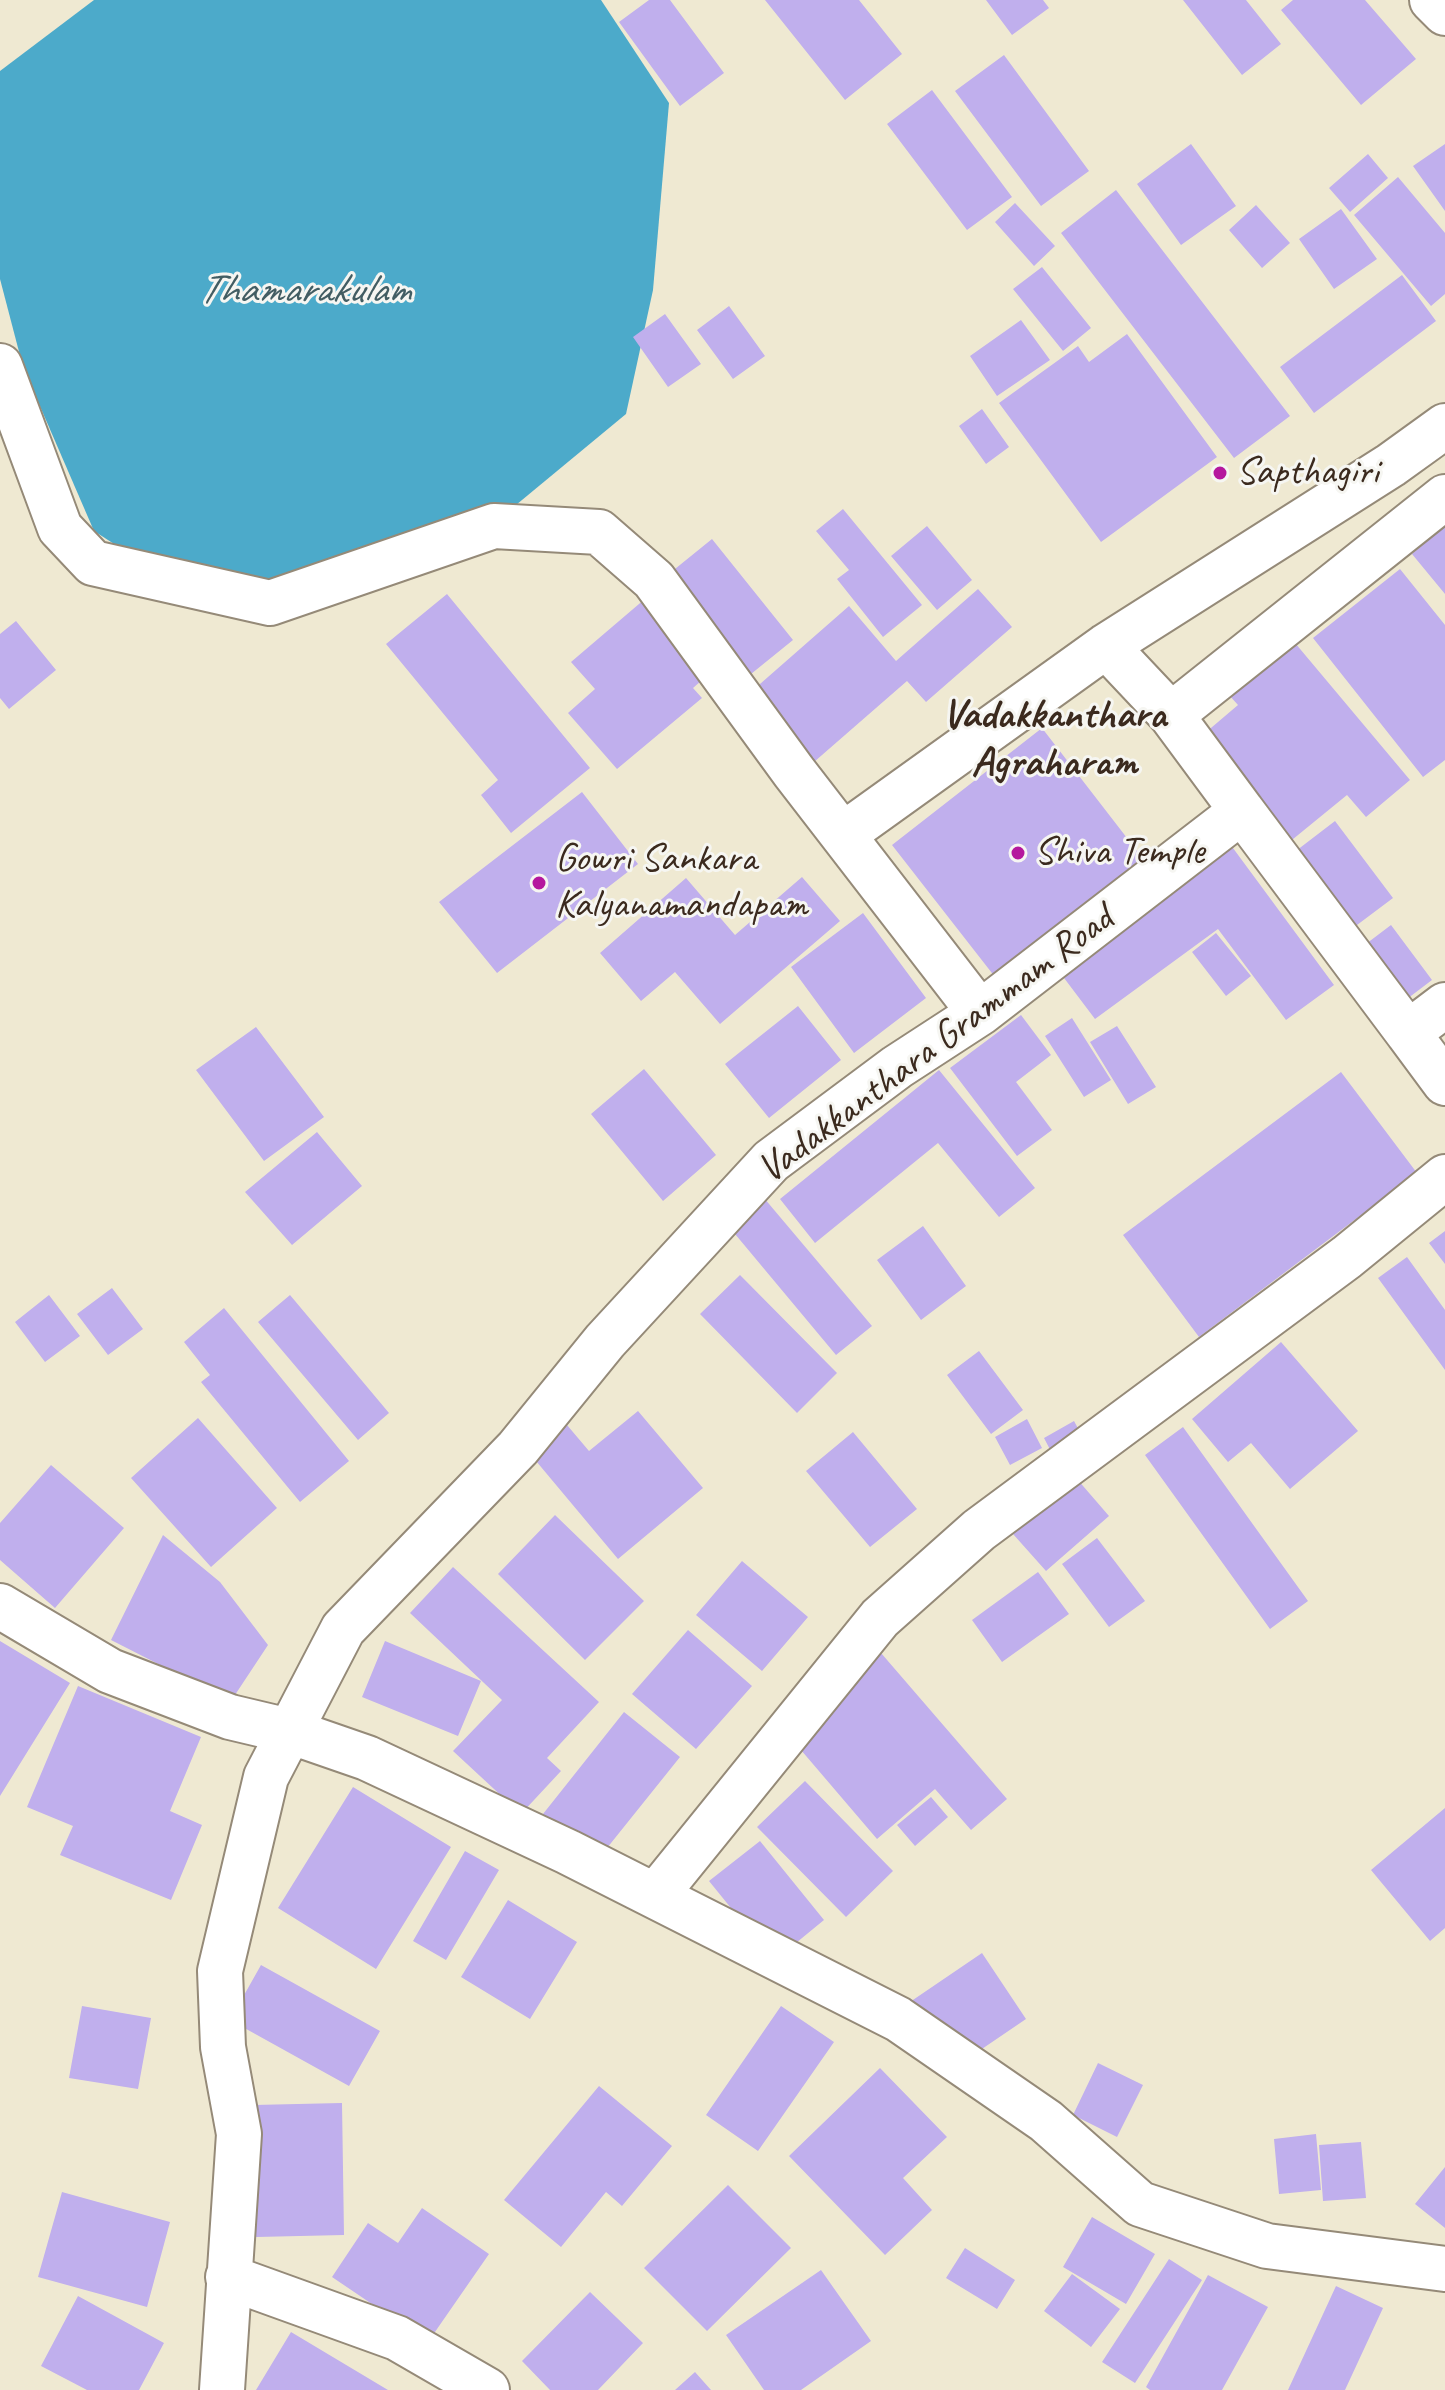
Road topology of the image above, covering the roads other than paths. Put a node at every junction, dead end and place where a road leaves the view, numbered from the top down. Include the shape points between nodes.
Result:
1 (1432, 0) edge
2 (1445, 13) edge
3 (0, 366) edge
4 (1445, 426) edge
5 (1445, 497) edge
6 (1106, 646) junction
7 (1171, 715) junction
8 (1242, 811) junction
9 (844, 834) junction
10 (1445, 1005) edge
11 (980, 1013) junction
12 (1408, 1033) junction
13 (1445, 1083) edge
14 (1445, 1177) edge
15 (0, 1606) edge
16 (289, 1731) junction
17 (655, 1896) junction
18 (1445, 2269) edge
19 (228, 2277) junction
20 (222, 2390) edge
21 (487, 2390) edge

1 - 2 street
3 - 9 street via 60,528 93,563 270,603 494,526 599,532 654,580
4 - 6 street
5 - 7 street
6 - 7 street
6 - 9 street
7 - 8 street
8 - 11 street, Vadakkanthara Grammam Road
8 - 12 street
9 - 11 street
10 - 12 street
11 - 16 street, Vadakkanthara Grammam Road via 771,1161 605,1341 518,1448 343,1629
12 - 13 street
14 - 17 street via 1347,1257 979,1530 880,1618
15 - 16 street via 110,1671 230,1717
16 - 17 street via 367,1758
16 - 19 street, Vadakkanthara Grammam Road via 266,1777 220,1971 223,2047 239,2134
17 - 18 street via 898,2019 1046,2121 1140,2204 1267,2246
19 - 20 street, Vadakkanthara Grammam Road
19 - 21 street via 397,2338

